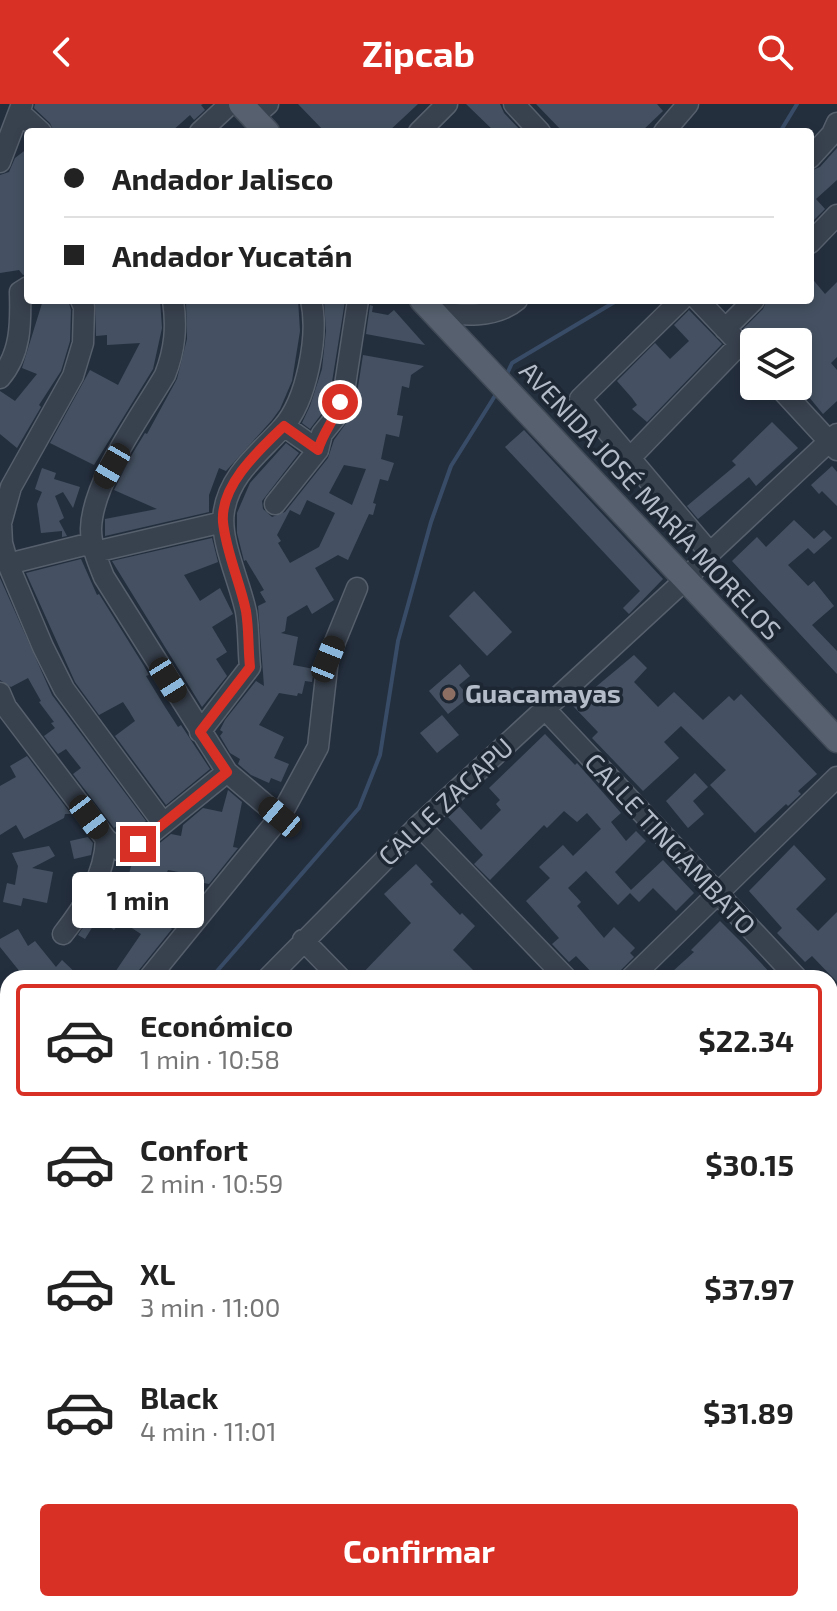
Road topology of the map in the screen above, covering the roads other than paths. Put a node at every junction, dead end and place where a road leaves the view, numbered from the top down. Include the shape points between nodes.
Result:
1 (230, 104) edge
2 (447, 104) edge
3 (514, 104) edge
4 (688, 104) edge
5 (21, 108) edge
6 (837, 123) edge
7 (38, 128) edge
8 (204, 128) edge
9 (423, 128) edge
10 (536, 128) edge
11 (667, 128) edge
12 (814, 154) edge
13 (0, 162) edge
14 (837, 215) edge
15 (814, 239) edge
16 (24, 290) edge
17 (83, 304) edge
18 (173, 304) edge
19 (311, 304) edge
20 (357, 304) edge
21 (513, 304) edge
22 (677, 304) edge
23 (702, 304) edge
24 (753, 304) edge
25 (433, 312) edge
26 (745, 328) edge
27 (740, 344) edge
28 (0, 378) edge
29 (792, 400) edge
30 (284, 426) junction
31 (834, 442) edge
32 (318, 450) junction
33 (630, 458) junction
34 (275, 504) dead end
35 (223, 522) junction
36 (1, 543) edge
37 (93, 548) junction
38 (710, 553) junction
39 (8, 564) junction
40 (686, 579) junction
41 (357, 588) dead end
42 (0, 693) edge
43 (545, 709) junction
44 (200, 732) junction
45 (837, 740) edge
46 (227, 772) junction
47 (837, 777) edge
48 (280, 817) junction
49 (163, 823) junction
50 (419, 825) junction
51 (113, 845) junction
52 (716, 895) junction
53 (63, 934) dead end
54 (303, 940) junction
55 (156, 970) edge
56 (275, 970) edge
57 (332, 970) edge
58 (558, 970) edge
59 (639, 970) edge
60 (789, 970) edge

1 - 8 street
2 - 9 street
3 - 10 street
4 - 11 street
5 - 7 street
5 - 13 street
6 - 12 street
14 - 15 street
16 - 28 street via 17,346
17 - 36 street via 83,343 73,376 11,487
18 - 37 street via 172,356 99,488 92,512
19 - 30 street via 307,369
20 - 32 street via 345,385
21 - 25 street via 505,311
22 - 33 street via 580,399
23 - 27 street
24 - 26 street
25 - 40 main road, AVENIDA JOSÉ MARÍA MORELOS
27 - 33 street
29 - 31 street
30 - 32 street
30 - 35 street via 235,480
31 - 38 street, CALLE ZACAPU
32 - 34 street
33 - 38 street
35 - 37 street
35 - 44 street via 246,613 250,667
36 - 39 street
37 - 39 street
37 - 44 street via 104,577
38 - 40 street, CALLE ZACAPU
39 - 49 street via 64,689
40 - 43 street, CALLE ZACAPU
40 - 45 main road, AVENIDA JOSÉ MARÍA MORELOS
41 - 48 street via 328,659 318,747
42 - 51 street
43 - 50 street, CALLE ZACAPU
43 - 52 street, CALLE TINGAMBATO
44 - 46 street
46 - 48 street
46 - 49 street
47 - 52 street
48 - 55 street
49 - 51 street via 138,844
50 - 54 street, CALLE ZACAPU
50 - 58 street
51 - 53 street via 82,910
52 - 59 street
52 - 60 street, CALLE TINGAMBATO
54 - 56 street, CALLE ZACAPU
54 - 57 street

